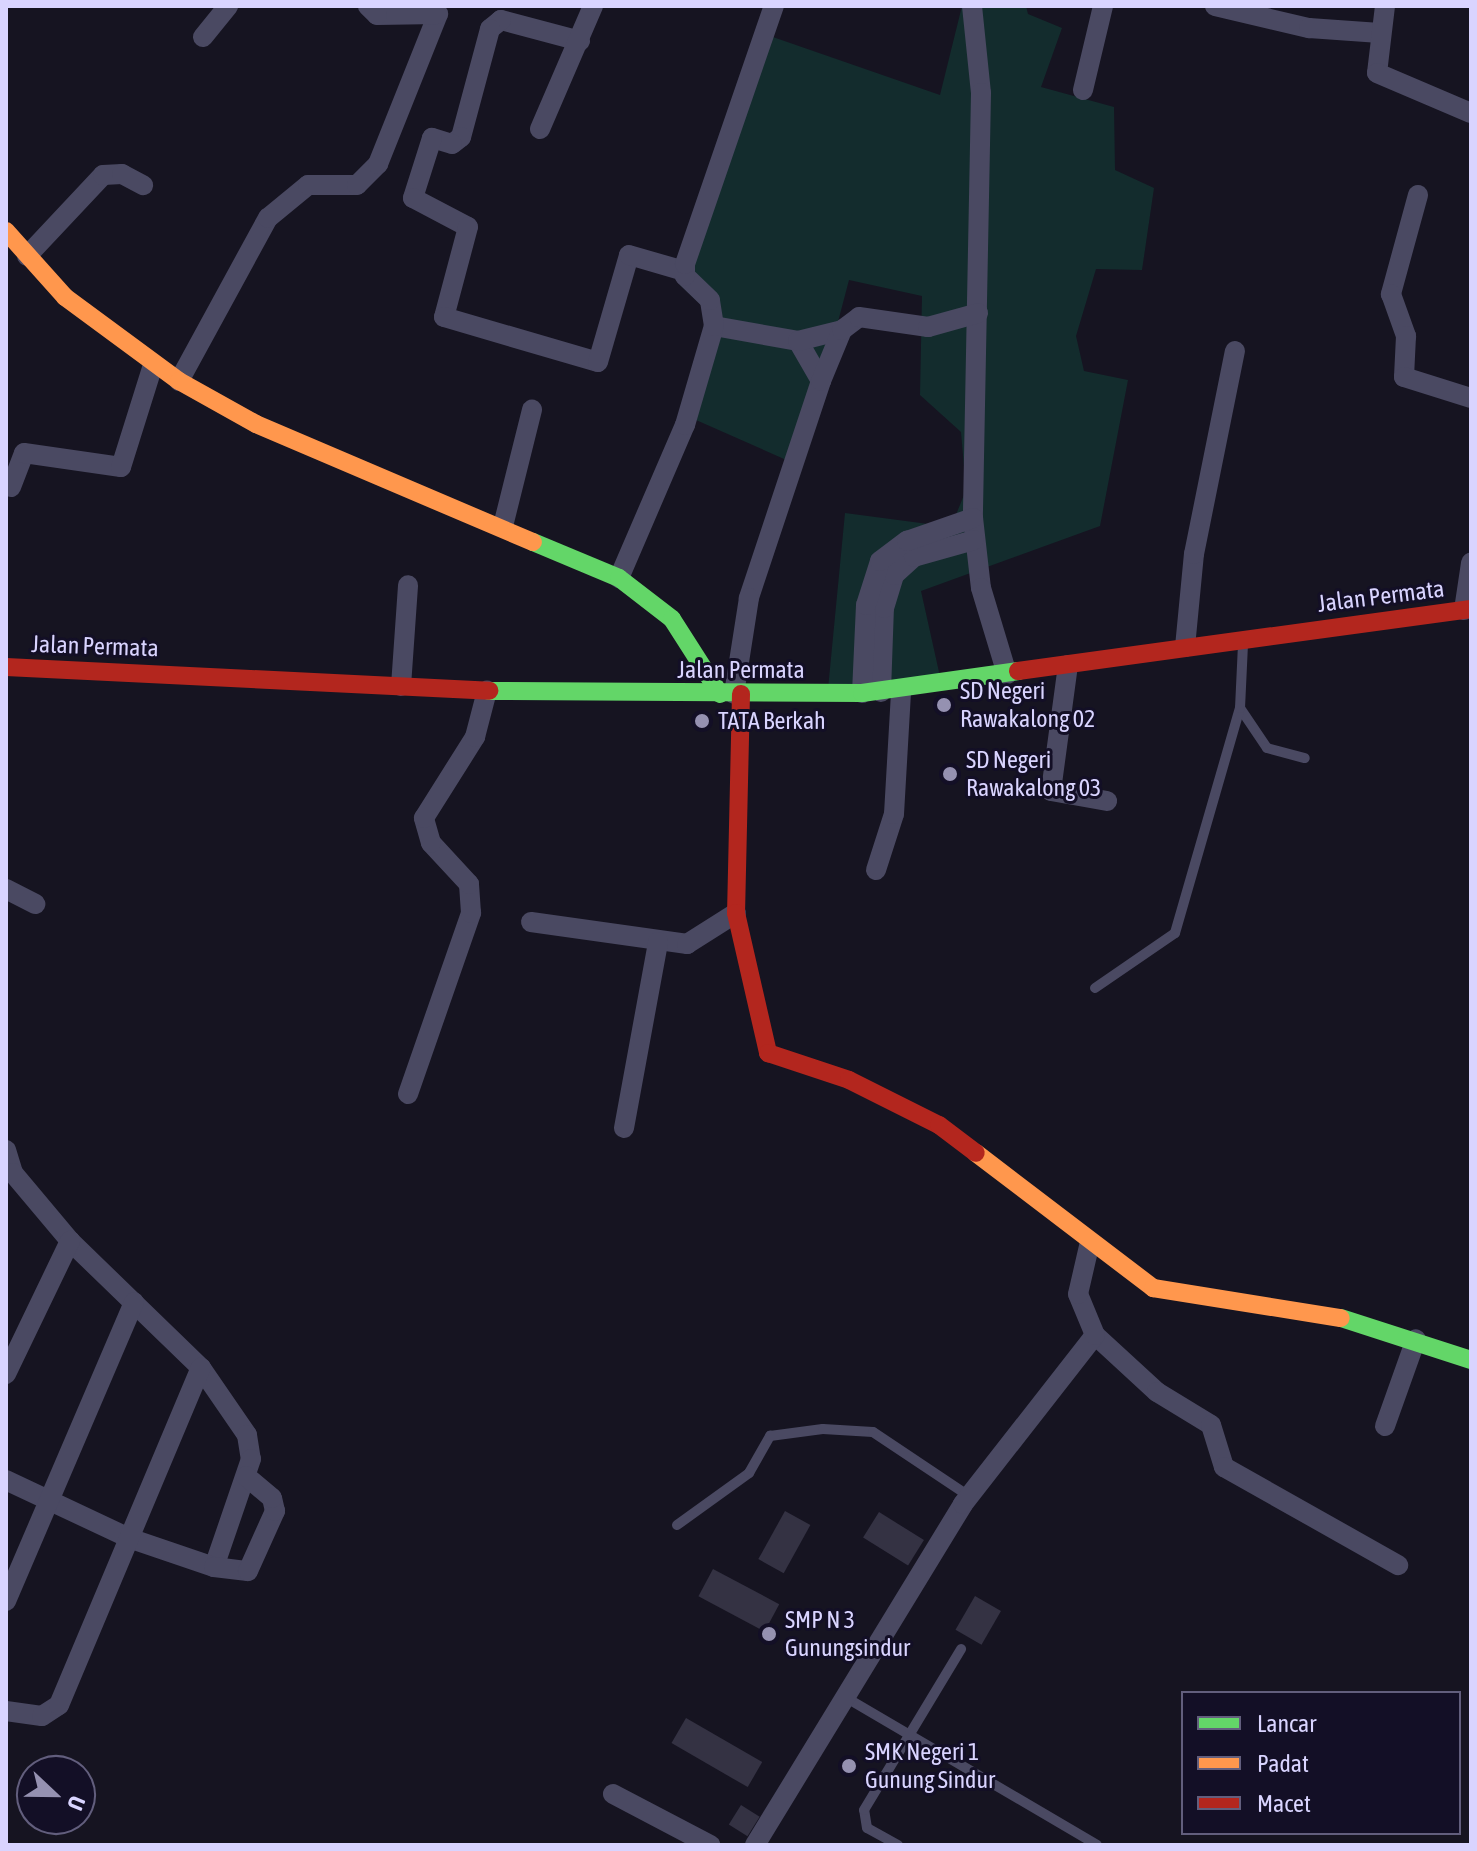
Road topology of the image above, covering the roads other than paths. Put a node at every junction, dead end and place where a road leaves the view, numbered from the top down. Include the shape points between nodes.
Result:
1 (228, 6) edge
2 (368, 6) edge
3 (593, 6) edge
4 (774, 6) edge
5 (972, 6) edge
6 (1103, 6) edge
7 (1215, 6) edge
8 (1385, 6) edge
9 (1380, 33) junction
10 (203, 37) dead end
11 (580, 41) junction
12 (1083, 90) dead end
13 (1471, 113) edge
14 (540, 129) dead end
15 (143, 185) dead end
16 (1418, 195) dead end
17 (6, 231) edge
18 (27, 256) junction
19 (684, 271) junction
20 (978, 313) junction
21 (714, 326) junction
22 (842, 330) junction
23 (798, 341) junction
24 (1235, 351) dead end
25 (153, 365) junction
26 (179, 381) junction
27 (821, 381) junction
28 (1471, 398) edge
29 (532, 410) dead end
30 (11, 487) dead end
31 (973, 518) junction
32 (503, 526) junction
33 (974, 540) junction
34 (1471, 563) edge
35 (619, 578) junction
36 (408, 585) dead end
37 (1467, 609) edge
38 (1244, 638) junction
39 (1185, 647) junction
40 (1068, 665) junction
41 (6, 667) edge
42 (1007, 674) junction
43 (401, 686) junction
44 (487, 691) junction
45 (881, 692) junction
46 (732, 694) junction
47 (1240, 708) junction
48 (1305, 758) dead end
49 (1107, 801) dead end
50 (876, 870) dead end
51 (6, 889) edge
52 (35, 904) dead end
53 (736, 913) junction
54 (531, 922) dead end
55 (658, 942) junction
56 (1095, 988) dead end
57 (408, 1094) dead end
58 (624, 1128) dead end
59 (6, 1150) edge
60 (9, 1180) edge
61 (70, 1241) junction
62 (1090, 1242) junction
63 (134, 1302) junction
64 (1095, 1335) junction
65 (1416, 1339) junction
66 (1471, 1360) edge
67 (201, 1368) junction
68 (7, 1369) edge
69 (1385, 1426) dead end
70 (246, 1476) junction
71 (6, 1480) edge
72 (969, 1496) junction
73 (47, 1499) junction
74 (677, 1525) dead end
75 (129, 1538) junction
76 (1398, 1565) dead end
77 (214, 1567) junction
78 (6, 1601) edge
79 (961, 1649) dead end
80 (845, 1697) junction
81 (6, 1711) edge
82 (906, 1733) junction
83 (613, 1794) dead end
84 (710, 1845) edge
85 (755, 1845) edge
86 (898, 1845) edge
87 (1097, 1845) edge

1 - 10 street
2 - 26 street via 377,15 438,14 378,164 357,185 308,185 268,218
3 - 11 street
4 - 19 street
5 - 20 street via 981,93
6 - 12 street
7 - 9 street via 1309,28
8 - 9 street
9 - 13 street via 1377,73
11 - 14 street
11 - 19 street via 501,20 490,29 461,137 452,144 432,138 413,198 468,227 444,317 598,362 629,255
15 - 18 street via 103,175
16 - 28 street via 1391,294 1406,336 1404,377
17 - 18 street
18 - 25 street via 65,297
19 - 21 street via 710,300
20 - 22 street via 928,327 859,317
20 - 31 street
21 - 23 street
21 - 35 street via 685,425
22 - 23 street
22 - 27 street
23 - 27 street
24 - 39 street via 1194,554
25 - 26 street
25 - 30 street via 121,467 24,453
26 - 32 street via 256,424
27 - 46 street via 749,598
29 - 32 street
31 - 33 street
31 - 45 street via 907,541 880,561 866,605
32 - 35 street
33 - 42 street
33 - 45 street via 914,557 894,575 884,608
34 - 37 street
35 - 46 street via 672,619
36 - 43 street
37 - 38 street, Jalan Permata
38 - 39 street, Jalan Permata
38 - 47 lane
39 - 40 street, Jalan Permata
40 - 42 street, Jalan Permata
40 - 49 street via 1051,791
41 - 43 street, Jalan Permata
42 - 45 street, Jalan Permata
43 - 44 street, Jalan Permata
44 - 46 street, Jalan Permata
44 - 57 street via 475,737 424,818 431,843 469,884 471,913
45 - 46 street, Jalan Permata
45 - 50 street via 894,814
46 - 53 street
47 - 48 lane via 1267,748
47 - 56 lane via 1175,933
51 - 52 street
53 - 55 street via 687,944
53 - 62 street via 768,1053 849,1080 939,1125
54 - 55 street
55 - 58 street
59 - 60 street
60 - 61 street
61 - 63 street
61 - 68 street
62 - 64 street via 1078,1294
62 - 65 street via 1153,1288 1288,1304
63 - 67 street
63 - 73 street
64 - 72 street
64 - 76 street via 1157,1392 1211,1425 1224,1467
65 - 66 street
65 - 69 street
67 - 70 street via 247,1435
67 - 75 street
70 - 77 street
70 - 77 street via 275,1511 248,1571
71 - 73 street
72 - 74 lane via 873,1432 823,1429 770,1436 749,1473
72 - 80 street
73 - 75 street
73 - 78 street
75 - 77 street
75 - 81 street via 55,1711
79 - 82 lane
80 - 82 lane
80 - 85 street
82 - 86 lane via 863,1816 867,1828
82 - 87 lane
83 - 84 street

